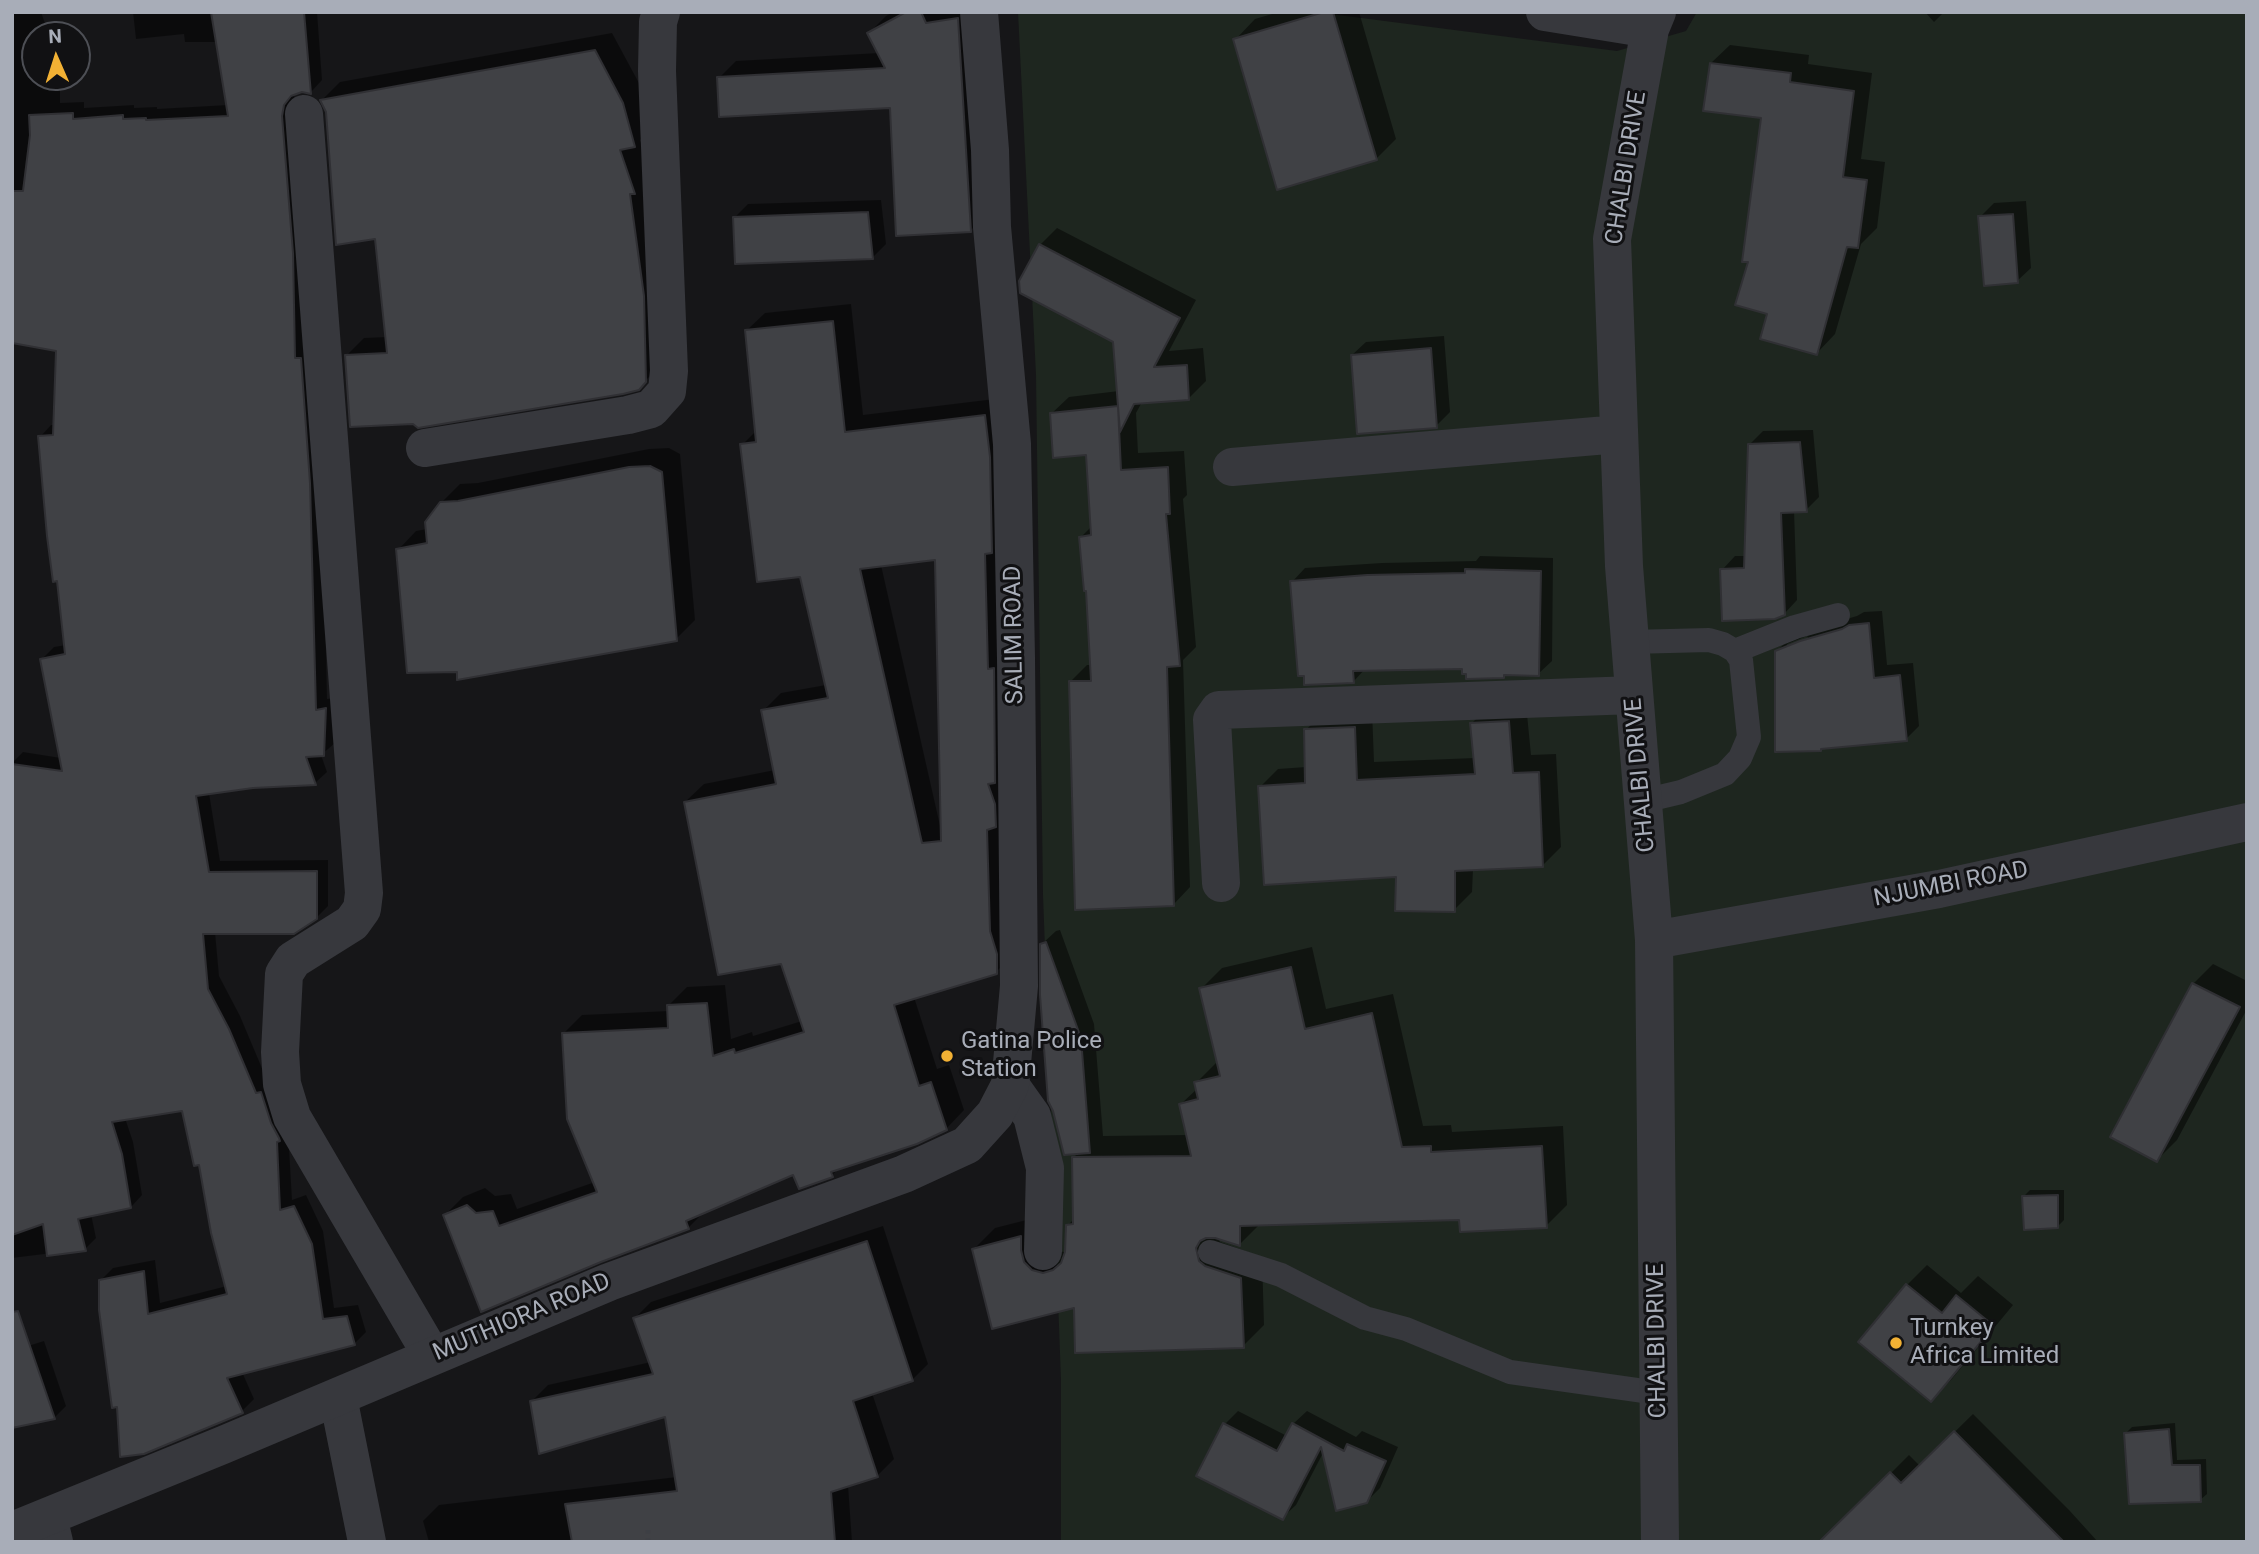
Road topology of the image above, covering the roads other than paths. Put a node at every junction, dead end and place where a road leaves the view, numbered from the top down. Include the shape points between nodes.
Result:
1 (661, 12) edge
2 (979, 12) edge
3 (1545, 12) edge
4 (1653, 21) edge
5 (304, 114) dead end
6 (1619, 434) junction
7 (425, 448) dead end
8 (1232, 467) dead end
9 (1839, 615) dead end
10 (1630, 642) junction
11 (1735, 651) junction
12 (1634, 695) junction
13 (1643, 801) junction
14 (2247, 822) edge
15 (1221, 883) dead end
16 (1654, 940) junction
17 (1010, 1085) junction
18 (1043, 1251) dead end
19 (1210, 1252) dead end
20 (432, 1356) junction
21 (1658, 1393) junction
22 (338, 1397) junction
23 (51, 1529) edge
24 (12, 1531) edge
25 (367, 1542) edge
26 (1660, 1542) edge

1 - 7 street via 657,71 667,391 651,409 628,415
2 - 17 street, SALIM ROAD via 1012,444 1019,986
3 - 4 street
4 - 6 street, CHALBI DRIVE via 1612,239
5 - 20 street via 364,893 362,909 352,923 293,960 284,974 282,1084 292,1117
6 - 8 street
6 - 10 street, CHALBI DRIVE
9 - 11 lane
10 - 11 lane via 1709,640
10 - 12 street, CHALBI DRIVE
11 - 13 lane via 1741,660 1749,737 1740,758 1725,774
12 - 13 street, CHALBI DRIVE
12 - 15 street via 1219,710 1212,720
13 - 16 street, CHALBI DRIVE
14 - 16 street, NJUMBI ROAD via 1939,889
16 - 21 street, CHALBI DRIVE
17 - 18 street via 1032,1116 1045,1168
17 - 20 street, MUTHIORA ROAD via 995,1114 967,1145 904,1174 609,1282
19 - 21 lane via 1281,1275 1365,1318 1406,1329 1510,1372
20 - 22 street, MUTHIORA ROAD
21 - 26 street, CHALBI DRIVE
22 - 23 street, MUTHIORA ROAD
22 - 25 street
23 - 24 street, MUTHIORA ROAD

